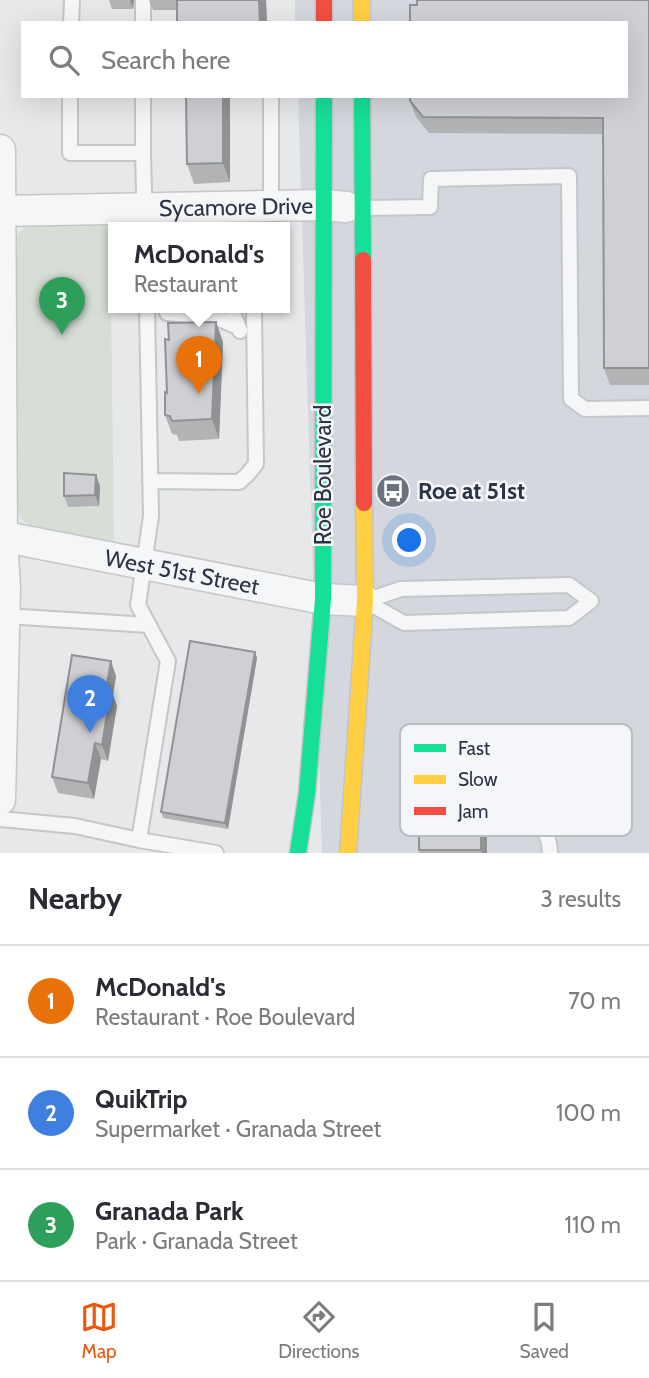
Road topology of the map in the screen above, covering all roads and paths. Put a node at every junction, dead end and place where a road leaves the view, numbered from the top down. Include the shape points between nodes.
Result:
1 (72, 0) edge
2 (143, 0) edge
3 (324, 0) edge
4 (362, 0) edge
5 (72, 21) edge
6 (143, 21) edge
7 (324, 21) edge
8 (362, 21) edge
9 (71, 98) edge
10 (143, 98) edge
11 (271, 98) edge
12 (324, 98) edge
13 (362, 98) edge
14 (0, 150) edge
15 (143, 153) junction
16 (324, 205) junction
17 (271, 206) junction
18 (363, 208) junction
19 (0, 211) edge
20 (145, 218) edge
21 (147, 313) edge
22 (167, 313) edge
23 (184, 313) edge
24 (233, 313) edge
25 (254, 313) edge
26 (238, 327) junction
27 (148, 344) junction
28 (255, 352) junction
29 (649, 408) edge
30 (150, 481) junction
31 (1, 536) edge
32 (145, 564) junction
33 (323, 599) junction
34 (365, 601) junction
35 (5, 616) junction
36 (149, 625) junction
37 (2, 680) edge
38 (0, 800) edge
39 (0, 819) edge
40 (547, 836) edge
41 (139, 840) junction
42 (216, 853) edge
43 (298, 853) edge
44 (348, 853) edge
45 (550, 853) edge

1 - 5 lane
2 - 6 lane
3 - 7 main road
4 - 8 main road
9 - 15 lane via 70,153
10 - 15 lane
11 - 17 lane
12 - 16 main road, Roe Boulevard
13 - 18 main road, Roe Boulevard
14 - 19 street
15 - 20 lane
16 - 17 street, Sycamore Drive
16 - 18 street, Sycamore Drive
16 - 33 main road, Roe Boulevard
17 - 20 street, Sycamore Drive
18 - 29 lane, Sycamore Drive via 430,207 431,179 569,176 571,399 585,409
18 - 34 main road, Roe Boulevard
19 - 20 street, Sycamore Drive
19 - 31 street
21 - 27 lane
22 - 27 lane
23 - 26 lane via 217,317
24 - 26 lane
25 - 28 lane
26 - 28 lane
27 - 30 lane
28 - 30 lane via 256,464 239,482
30 - 32 lane
31 - 32 street, West 51st Street
31 - 35 street
32 - 33 street, West 51st Street
32 - 36 lane via 138,605
33 - 34 street, West 51st Street
33 - 43 main road, Roe Boulevard
34 - 34 lane via 404,623 569,618 591,601 569,584 401,589
34 - 44 main road, Roe Boulevard
35 - 36 lane
35 - 37 street
36 - 41 lane via 168,661
37 - 38 street
39 - 41 lane via 75,826
40 - 45 lane
41 - 42 lane

